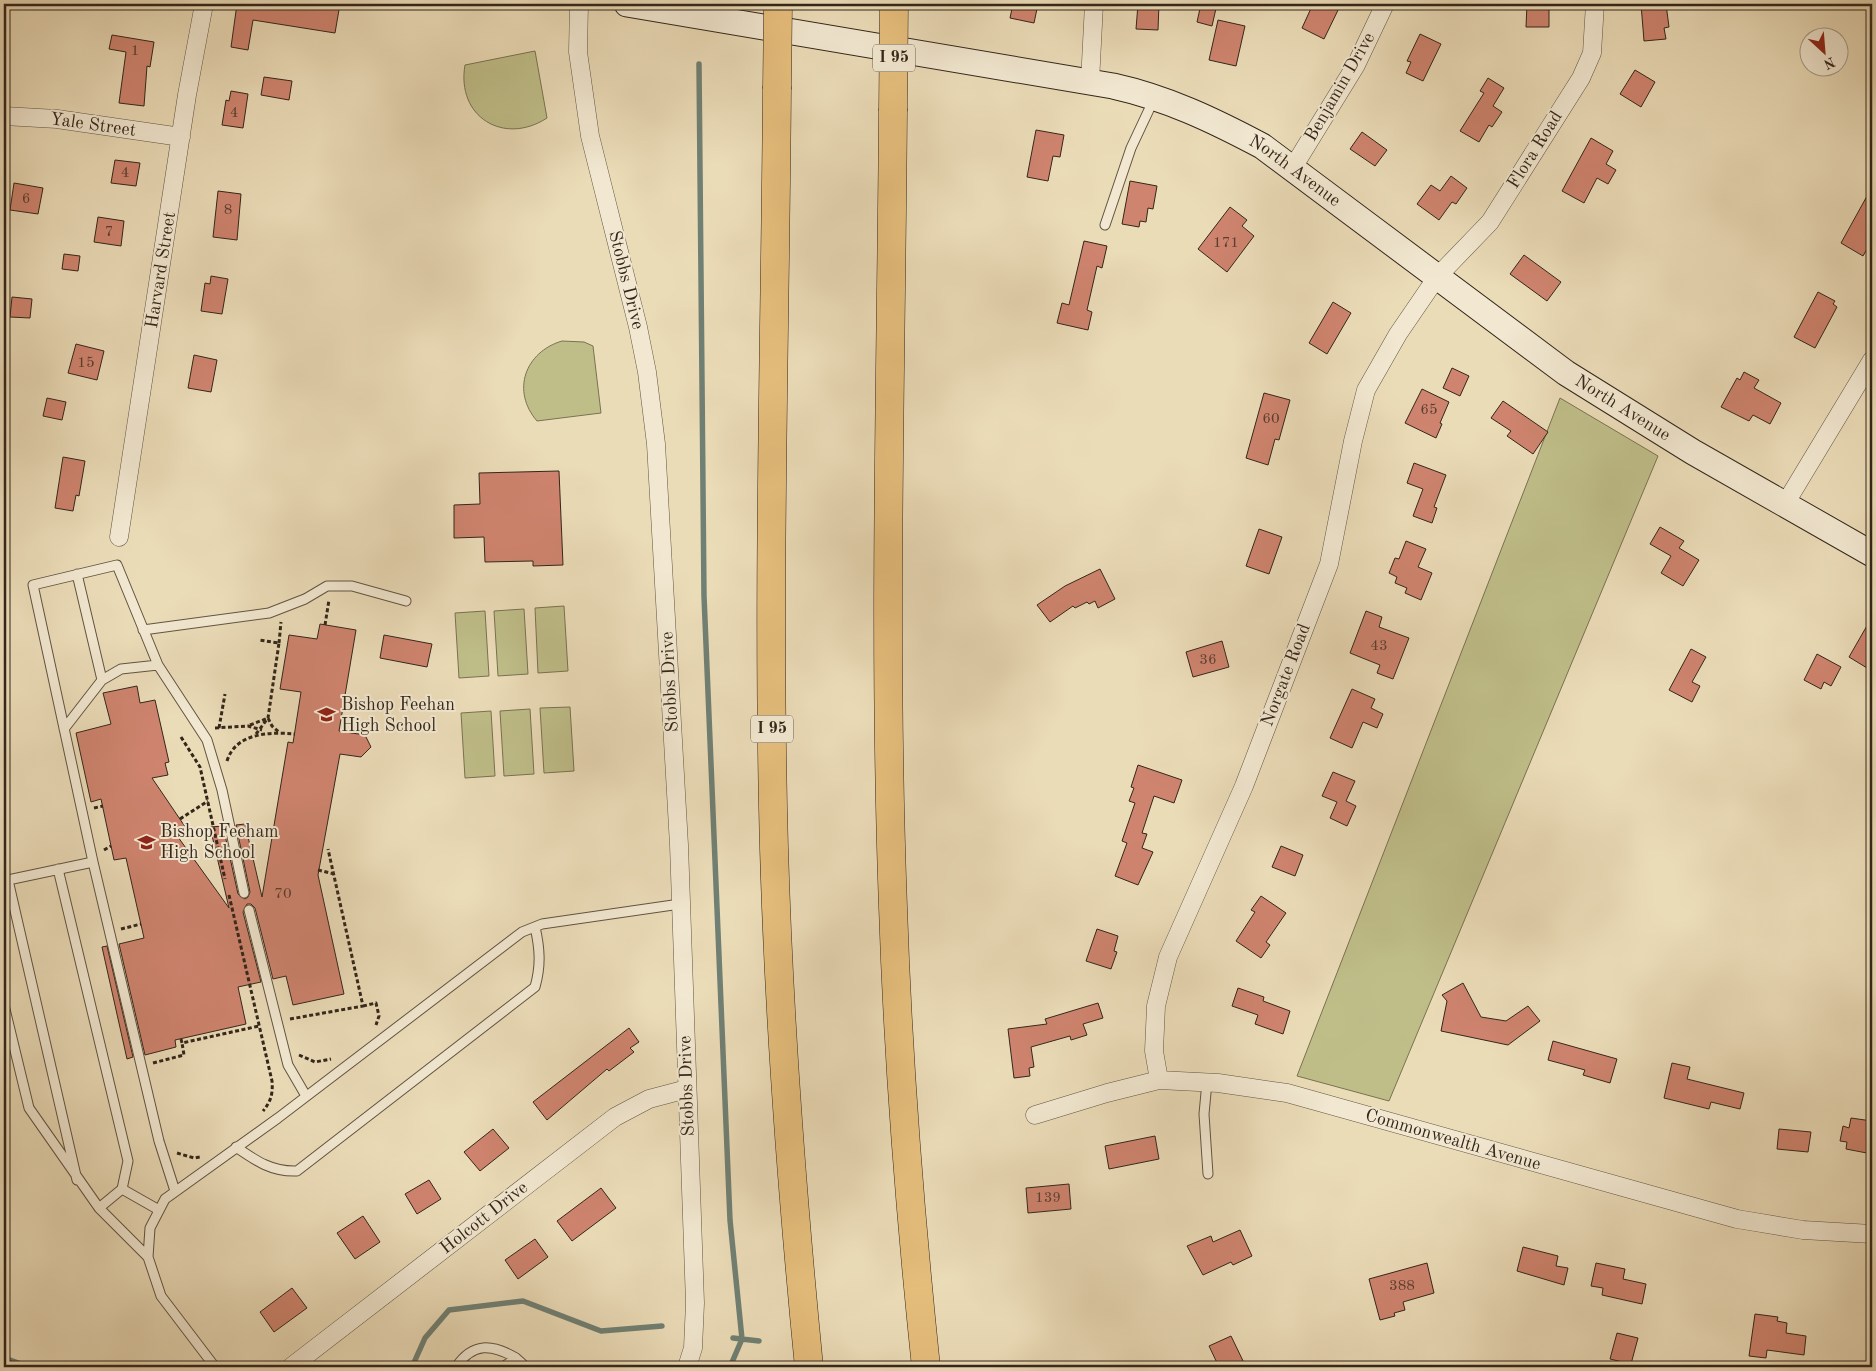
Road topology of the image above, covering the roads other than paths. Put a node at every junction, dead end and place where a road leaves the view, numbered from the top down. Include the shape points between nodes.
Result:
1 (204, 4) edge
2 (579, 4) edge
3 (627, 4) edge
4 (778, 4) edge
5 (894, 4) edge
6 (1094, 4) edge
7 (1386, 4) edge
8 (1595, 4) edge
9 (1090, 82) junction
10 (1155, 96) junction
11 (4, 116) edge
12 (181, 137) junction
13 (1292, 169) junction
14 (1105, 225) dead end
15 (1437, 277) junction
16 (1872, 360) edge
17 (1785, 504) junction
18 (119, 538) dead end
19 (1872, 554) edge
20 (77, 574) junction
21 (406, 601) dead end
22 (142, 630) junction
23 (158, 665) junction
24 (102, 680) junction
25 (64, 729) junction
26 (93, 862) junction
27 (58, 870) junction
28 (8, 880) junction
29 (244, 893) dead end
30 (680, 904) junction
31 (248, 910) dead end
32 (4, 911) edge
33 (535, 927) junction
34 (4, 1005) edge
35 (1159, 1080) junction
36 (1207, 1082) junction
37 (687, 1089) junction
38 (306, 1096) junction
39 (1035, 1115) dead end
40 (236, 1147) junction
41 (1208, 1174) dead end
42 (78, 1180) junction
43 (122, 1189) junction
44 (175, 1191) junction
45 (99, 1208) junction
46 (159, 1210) junction
47 (1872, 1234) edge
48 (148, 1257) junction
49 (516, 1358) junction
50 (215, 1367) edge
51 (291, 1367) edge
52 (456, 1367) edge
53 (503, 1367) edge
54 (526, 1367) edge
55 (687, 1367) edge
56 (809, 1367) edge
57 (926, 1367) edge

1 - 12 street, Harvard Street
2 - 30 street, Stobbs Drive via 578,52 590,136 638,327 656,444
3 - 9 main road, North Avenue
4 - 56 highway, I 95, bridge via 772,583 774,837 786,1110
5 - 57 highway, I 95, bridge via 888,645 890,832 899,1038
6 - 9 street
7 - 13 street, Benjamin Drive via 1356,65
8 - 15 street, Flora Road via 1592,53 1581,78 1490,222
9 - 10 main road, North Avenue
10 - 13 main road, North Avenue via 1208,118 1262,146
10 - 14 lane via 1132,148
11 - 12 street, Yale Street via 57,119
12 - 18 street, Harvard Street
13 - 15 main road, North Avenue
15 - 17 main road, North Avenue via 1566,373 1693,452
15 - 35 street, Norgate Road via 1398,334 1366,390 1329,564 1244,786 1168,957 1156,1006 1154,1051
16 - 17 street
17 - 19 main road, North Avenue
20 - 22 lane via 117,565
20 - 24 lane
20 - 25 lane via 33,585
21 - 22 lane via 352,586 327,586 305,599 269,613
22 - 23 lane
23 - 24 lane via 121,670
23 - 29 lane via 206,740 222,790
24 - 25 lane
25 - 26 lane
26 - 27 lane
26 - 44 lane via 158,1141
27 - 28 lane
27 - 43 lane via 128,1161
28 - 32 lane
28 - 42 lane
30 - 33 lane
30 - 37 street, Stobbs Drive
31 - 38 lane via 288,1065
33 - 38 lane via 522,932 493,953
33 - 40 lane via 540,971 535,987 298,1171 281,1172 254,1160
34 - 42 lane via 29,1108
35 - 36 street, Commonwealth Avenue
35 - 39 street, Commonwealth Avenue
36 - 41 lane via 1204,1114
36 - 47 street, Commonwealth Avenue via 1287,1094 1737,1220 1802,1230
37 - 51 street, Holcott Drive via 649,1099 615,1117
37 - 55 street, Stobbs Drive via 695,1303 693,1348
38 - 40 lane
40 - 44 lane
42 - 45 lane
43 - 45 lane
43 - 46 lane
44 - 46 lane via 165,1198
45 - 48 lane
46 - 48 lane via 150,1228
48 - 50 lane via 161,1296
49 - 52 lane via 499,1348 479,1348 463,1357
49 - 53 lane
49 - 54 lane

